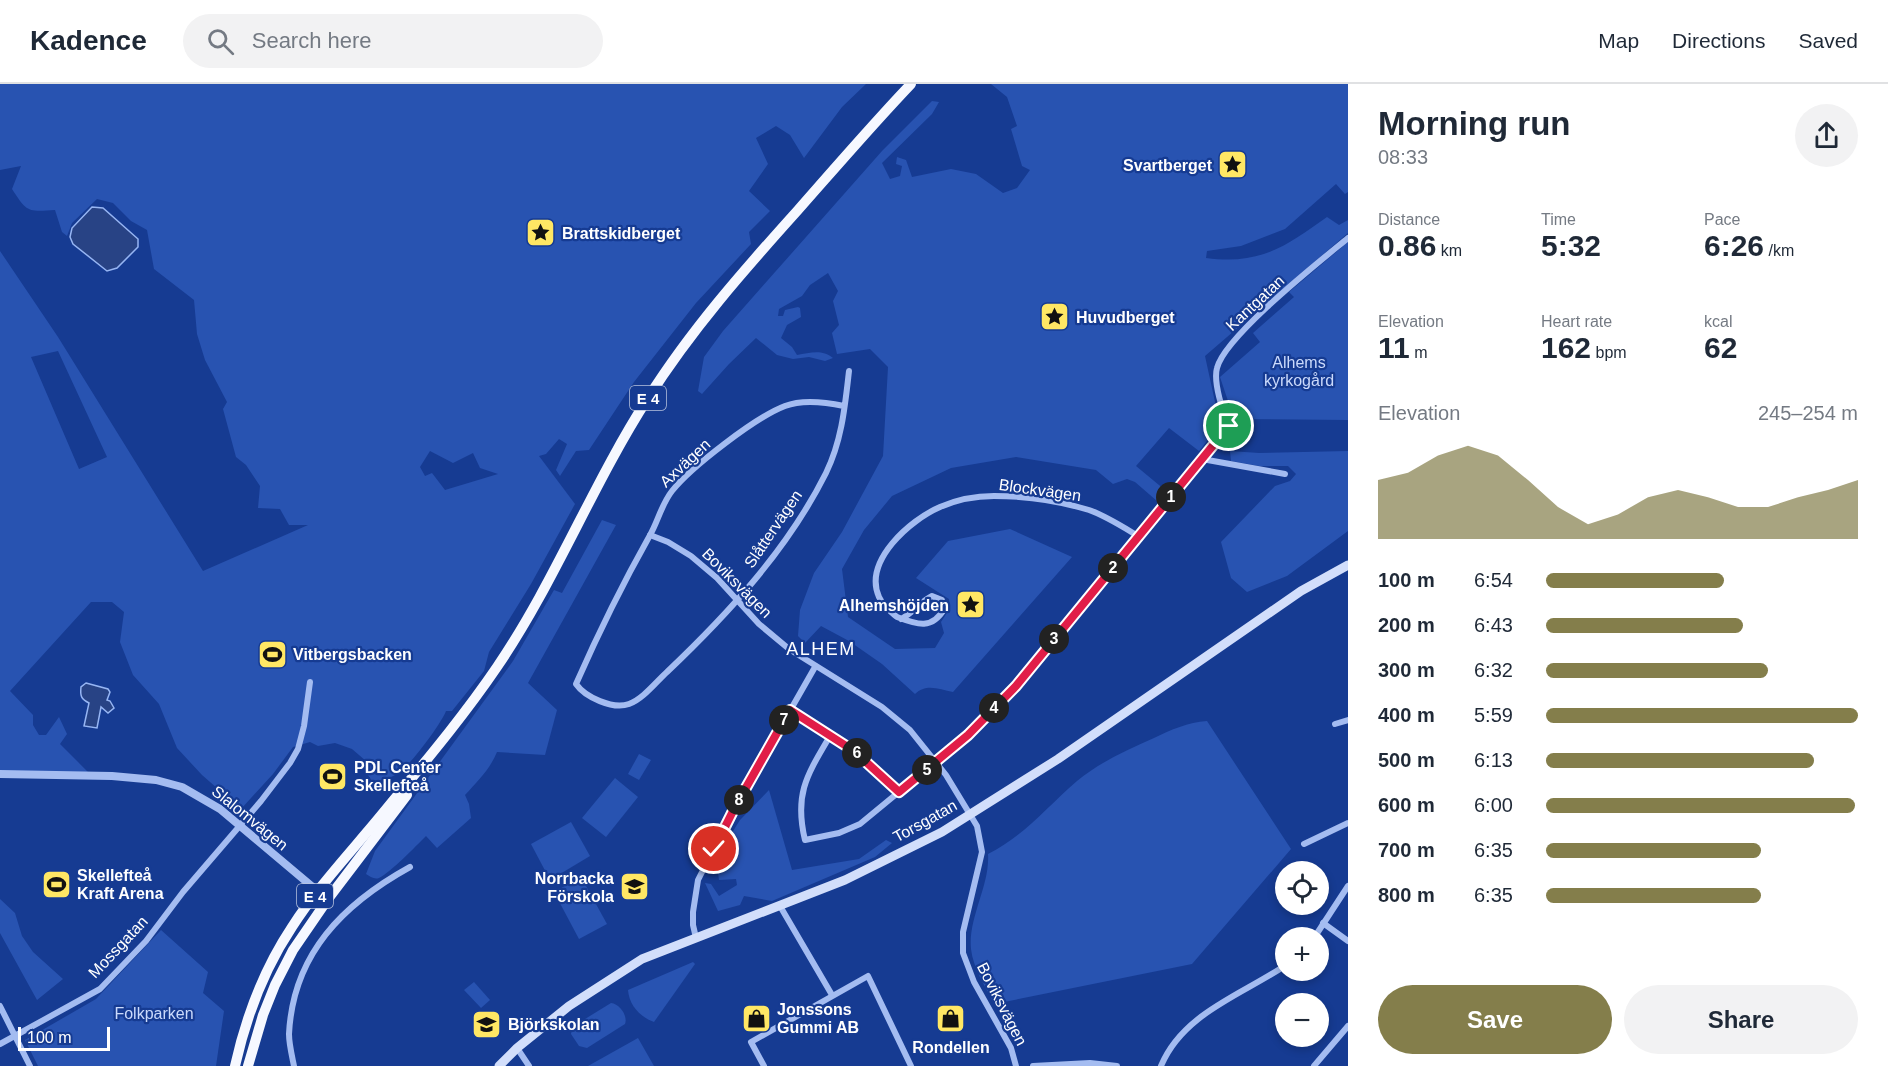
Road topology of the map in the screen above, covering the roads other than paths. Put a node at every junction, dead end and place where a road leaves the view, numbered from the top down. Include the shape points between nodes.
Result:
1 (911, 84) edge
2 (919, 84) edge
3 (1348, 238) edge
4 (849, 371) dead end
5 (844, 406) junction
6 (1202, 459) junction
7 (1285, 474) dead end
8 (650, 535) junction
9 (1138, 536) junction
10 (1348, 565) edge
11 (737, 602) junction
12 (902, 619) junction
13 (815, 667) junction
14 (310, 682) dead end
15 (576, 684) joint
16 (790, 710) junction
17 (1348, 720) edge
18 (1335, 724) dead end
19 (830, 736) junction
20 (936, 762) junction
21 (0, 774) edge
22 (899, 792) junction
23 (970, 814) junction
24 (1348, 823) edge
25 (240, 825) junction
26 (1304, 844) dead end
27 (410, 867) dead end
28 (1348, 886) edge
29 (318, 892) junction
30 (328, 899) junction
31 (780, 906) junction
32 (1323, 923) junction
33 (1321, 927) edge
34 (696, 938) junction
35 (1348, 941) edge
36 (1275, 972) edge
37 (832, 996) junction
38 (0, 1006) edge
39 (1348, 1026) edge
40 (15, 1037) junction
41 (0, 1044) edge
42 (517, 1048) junction
43 (30, 1066) edge
44 (235, 1066) edge
45 (248, 1066) edge
46 (294, 1066) edge
47 (499, 1066) edge
48 (529, 1066) edge
49 (764, 1066) edge
50 (911, 1066) edge
51 (1016, 1066) edge
52 (1033, 1066) edge
53 (1117, 1066) edge
54 (1161, 1066) edge
55 (1314, 1066) edge

1 - 29 highway, E 4 via 745,270 685,344 624,438 533,609 498,665 436,749
2 - 30 highway, E 4 via 691,344 628,443 518,644
3 - 6 street, Kantgatan via 1228,346 1216,368 1229,426
4 - 5 street, Slåttervägen
5 - 8 street, Axvägen via 799,403 785,406 751,425 672,491
5 - 11 street, Slåttervägen via 840,440 826,472 774,554
6 - 7 street
6 - 9 street, Kantgatan
8 - 11 street, Boviksvägen via 691,556
8 - 15 street, Axvägen
9 - 12 street, Blockvägen via 1090,511 1049,502 993,496 941,507 903,532 888,549 877,573 879,599
9 - 20 street, Kantgatan via 1016,686
10 - 23 main road, Torsgatan via 1301,591 1058,759
11 - 13 street, Boviksvägen via 775,638
11 - 15 street, Slåttervägen via 630,704 606,703
12 - 12 street via 926,624 935,621 945,608 942,600 932,596
13 - 16 street
13 - 20 street, Boviksvägen via 882,707 910,730
14 - 25 street, Mossgatan via 298,749
16 - 19 street
16 - 34 street via 698,880 693,912
17 - 18 street
19 - 22 street via 854,751
19 - 22 street, Kantgatan via 803,785 801,820 805,840 852,829
20 - 22 street, Kantgatan
20 - 23 street, Boviksvägen
21 - 25 street, Slalomvägen via 112,776 167,782 208,800
23 - 31 main road, Torsgatan via 844,880
23 - 51 street, Boviksvägen via 982,852 963,932 963,953 974,982 1011,1048
24 - 26 street
25 - 29 street, Slalomvägen
25 - 40 street, Mossgatan via 146,940 99,989
27 - 46 street via 361,899 319,943 305,967 294,993 289,1036
28 - 32 street
29 - 30 street, Slalomvägen
29 - 44 highway, E 4 via 292,927 266,975
30 - 45 highway, E 4 via 278,979
31 - 34 main road, Torsgatan
31 - 37 street
32 - 33 street
32 - 35 street
34 - 42 main road, Torsgatan via 642,959 569,1006
36 - 54 street via 1189,1025
37 - 49 street via 751,1041
37 - 50 street via 868,976
38 - 40 street
39 - 55 street
40 - 41 street, Mossgatan
40 - 43 street
42 - 47 main road, Torsgatan
42 - 48 street
52 - 53 street

